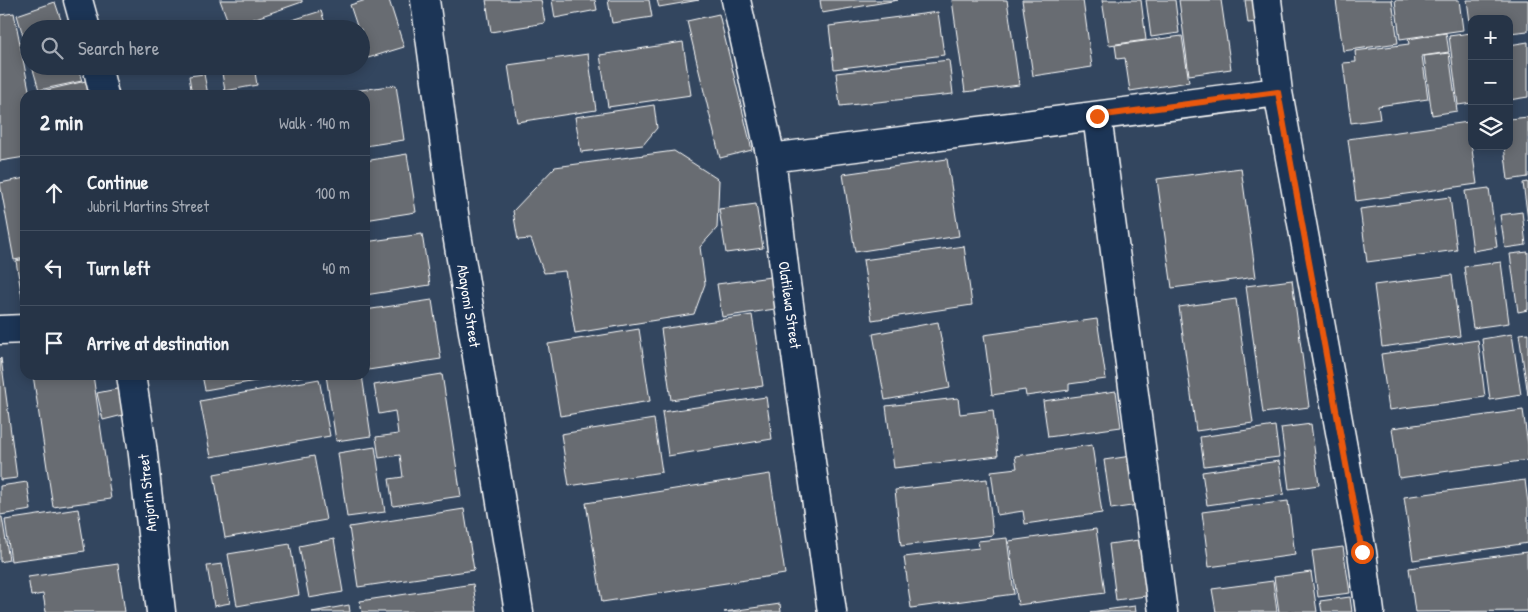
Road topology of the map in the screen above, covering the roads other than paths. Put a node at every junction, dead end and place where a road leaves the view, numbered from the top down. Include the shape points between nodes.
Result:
1 (78, 0) edge
2 (425, 0) edge
3 (736, 0) edge
4 (1267, 0) edge
5 (84, 20) edge
6 (98, 75) edge
7 (103, 90) edge
8 (1278, 92) junction
9 (1097, 116) junction
10 (771, 158) junction
11 (20, 329) edge
12 (0, 330) edge
13 (132, 380) edge
14 (161, 612) edge
15 (519, 612) edge
16 (832, 612) edge
17 (1164, 612) edge
18 (1370, 612) edge

1 - 5 street
2 - 15 street, Abayomi Street via 456,228
3 - 10 street, Olatilewa Street
4 - 8 street
6 - 7 street
8 - 9 street
8 - 18 street via 1362,552
9 - 10 street
9 - 17 street
10 - 16 street, Olatilewa Street
11 - 12 street
13 - 14 street, Anjorin Street

